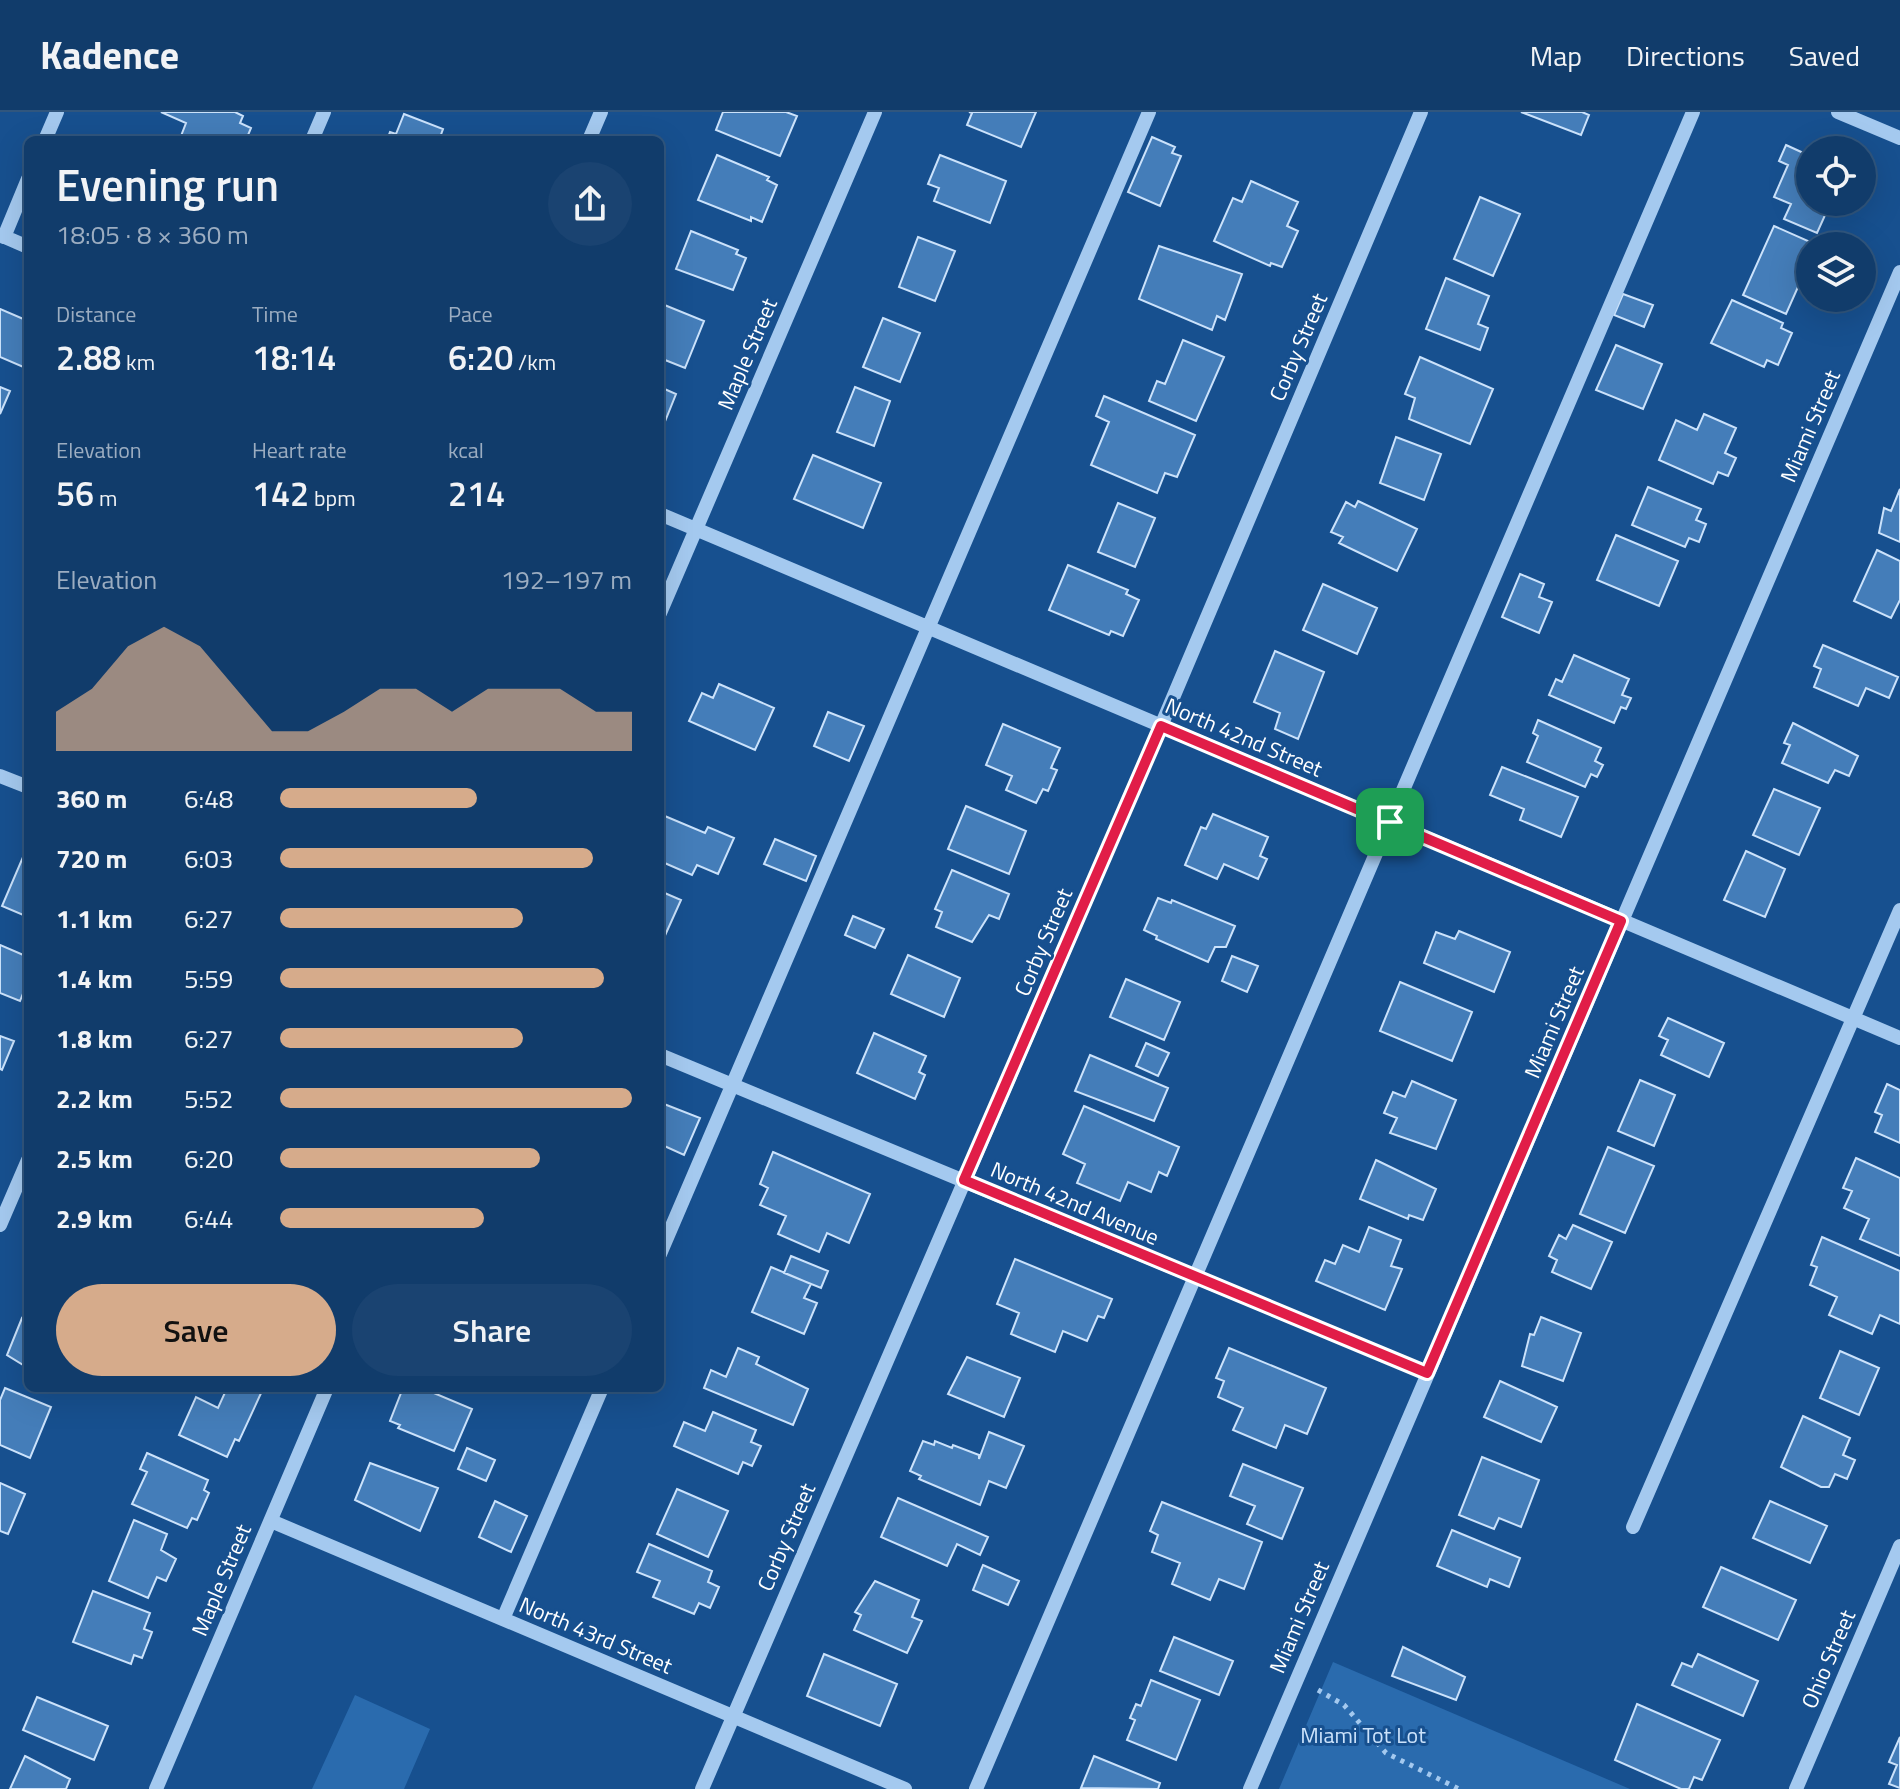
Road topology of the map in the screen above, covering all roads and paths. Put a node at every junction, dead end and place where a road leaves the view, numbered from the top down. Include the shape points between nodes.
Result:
1 (57, 112) edge
2 (324, 112) edge
3 (601, 112) edge
4 (875, 112) edge
5 (1149, 112) edge
6 (1421, 112) edge
7 (1693, 112) edge
8 (1838, 112) edge
9 (47, 136) edge
10 (314, 136) edge
11 (591, 136) edge
12 (1900, 138) edge
13 (24, 188) edge
14 (2, 236) edge
15 (24, 245) edge
16 (1900, 272) edge
17 (664, 516) edge
18 (696, 529) junction
19 (664, 604) edge
20 (929, 628) junction
21 (1161, 726) junction
22 (0, 776) edge
23 (24, 785) edge
24 (1390, 822) junction
25 (1900, 910) edge
26 (1621, 921) junction
27 (1853, 1018) junction
28 (1900, 1038) edge
29 (664, 1057) edge
30 (732, 1086) junction
31 (24, 1169) edge
32 (964, 1180) junction
33 (0, 1225) edge
34 (664, 1245) edge
35 (1196, 1278) junction
36 (1427, 1373) junction
37 (325, 1392) edge
38 (600, 1392) edge
39 (271, 1521) junction
40 (1633, 1527) dead end
41 (1900, 1546) edge
42 (503, 1619) junction
43 (1321, 1691) dead end
44 (733, 1717) junction
45 (156, 1789) edge
46 (702, 1789) edge
47 (905, 1789) edge
48 (976, 1789) edge
49 (1250, 1789) edge
50 (1459, 1789) edge
51 (1796, 1789) edge

1 - 9 street
2 - 10 street
3 - 11 street
4 - 18 street, Maple Street
5 - 20 street
6 - 21 street, Corby Street
7 - 24 street
8 - 12 street
13 - 14 street
14 - 15 street
16 - 26 street, Miami Street
17 - 18 street, North 42nd Street
18 - 19 street, Maple Street
18 - 20 street, North 42nd Street
20 - 21 street, North 42nd Street
20 - 30 street
21 - 24 street, North 42nd Street
21 - 32 street, Corby Street
22 - 23 street
24 - 26 street, North 42nd Street
24 - 35 street
25 - 27 street
26 - 27 street, North 42nd Street
26 - 36 street, Miami Street
27 - 28 street, North 42nd Street
27 - 40 street
29 - 30 street, North 42nd Avenue
30 - 32 street, North 42nd Avenue
30 - 34 street
31 - 33 street
32 - 35 street, North 42nd Avenue
32 - 44 street, Corby Street
35 - 36 street, North 42nd Avenue
35 - 48 street
36 - 49 street, Miami Street
37 - 39 street, Maple Street
38 - 42 street
39 - 42 street, North 43rd Street
39 - 45 street, Maple Street
41 - 51 street, Ohio Street
42 - 44 street, North 43rd Street
43 - 50 path via 1344,1705 1386,1753
44 - 46 street, Corby Street
44 - 47 street, North 43rd Street

